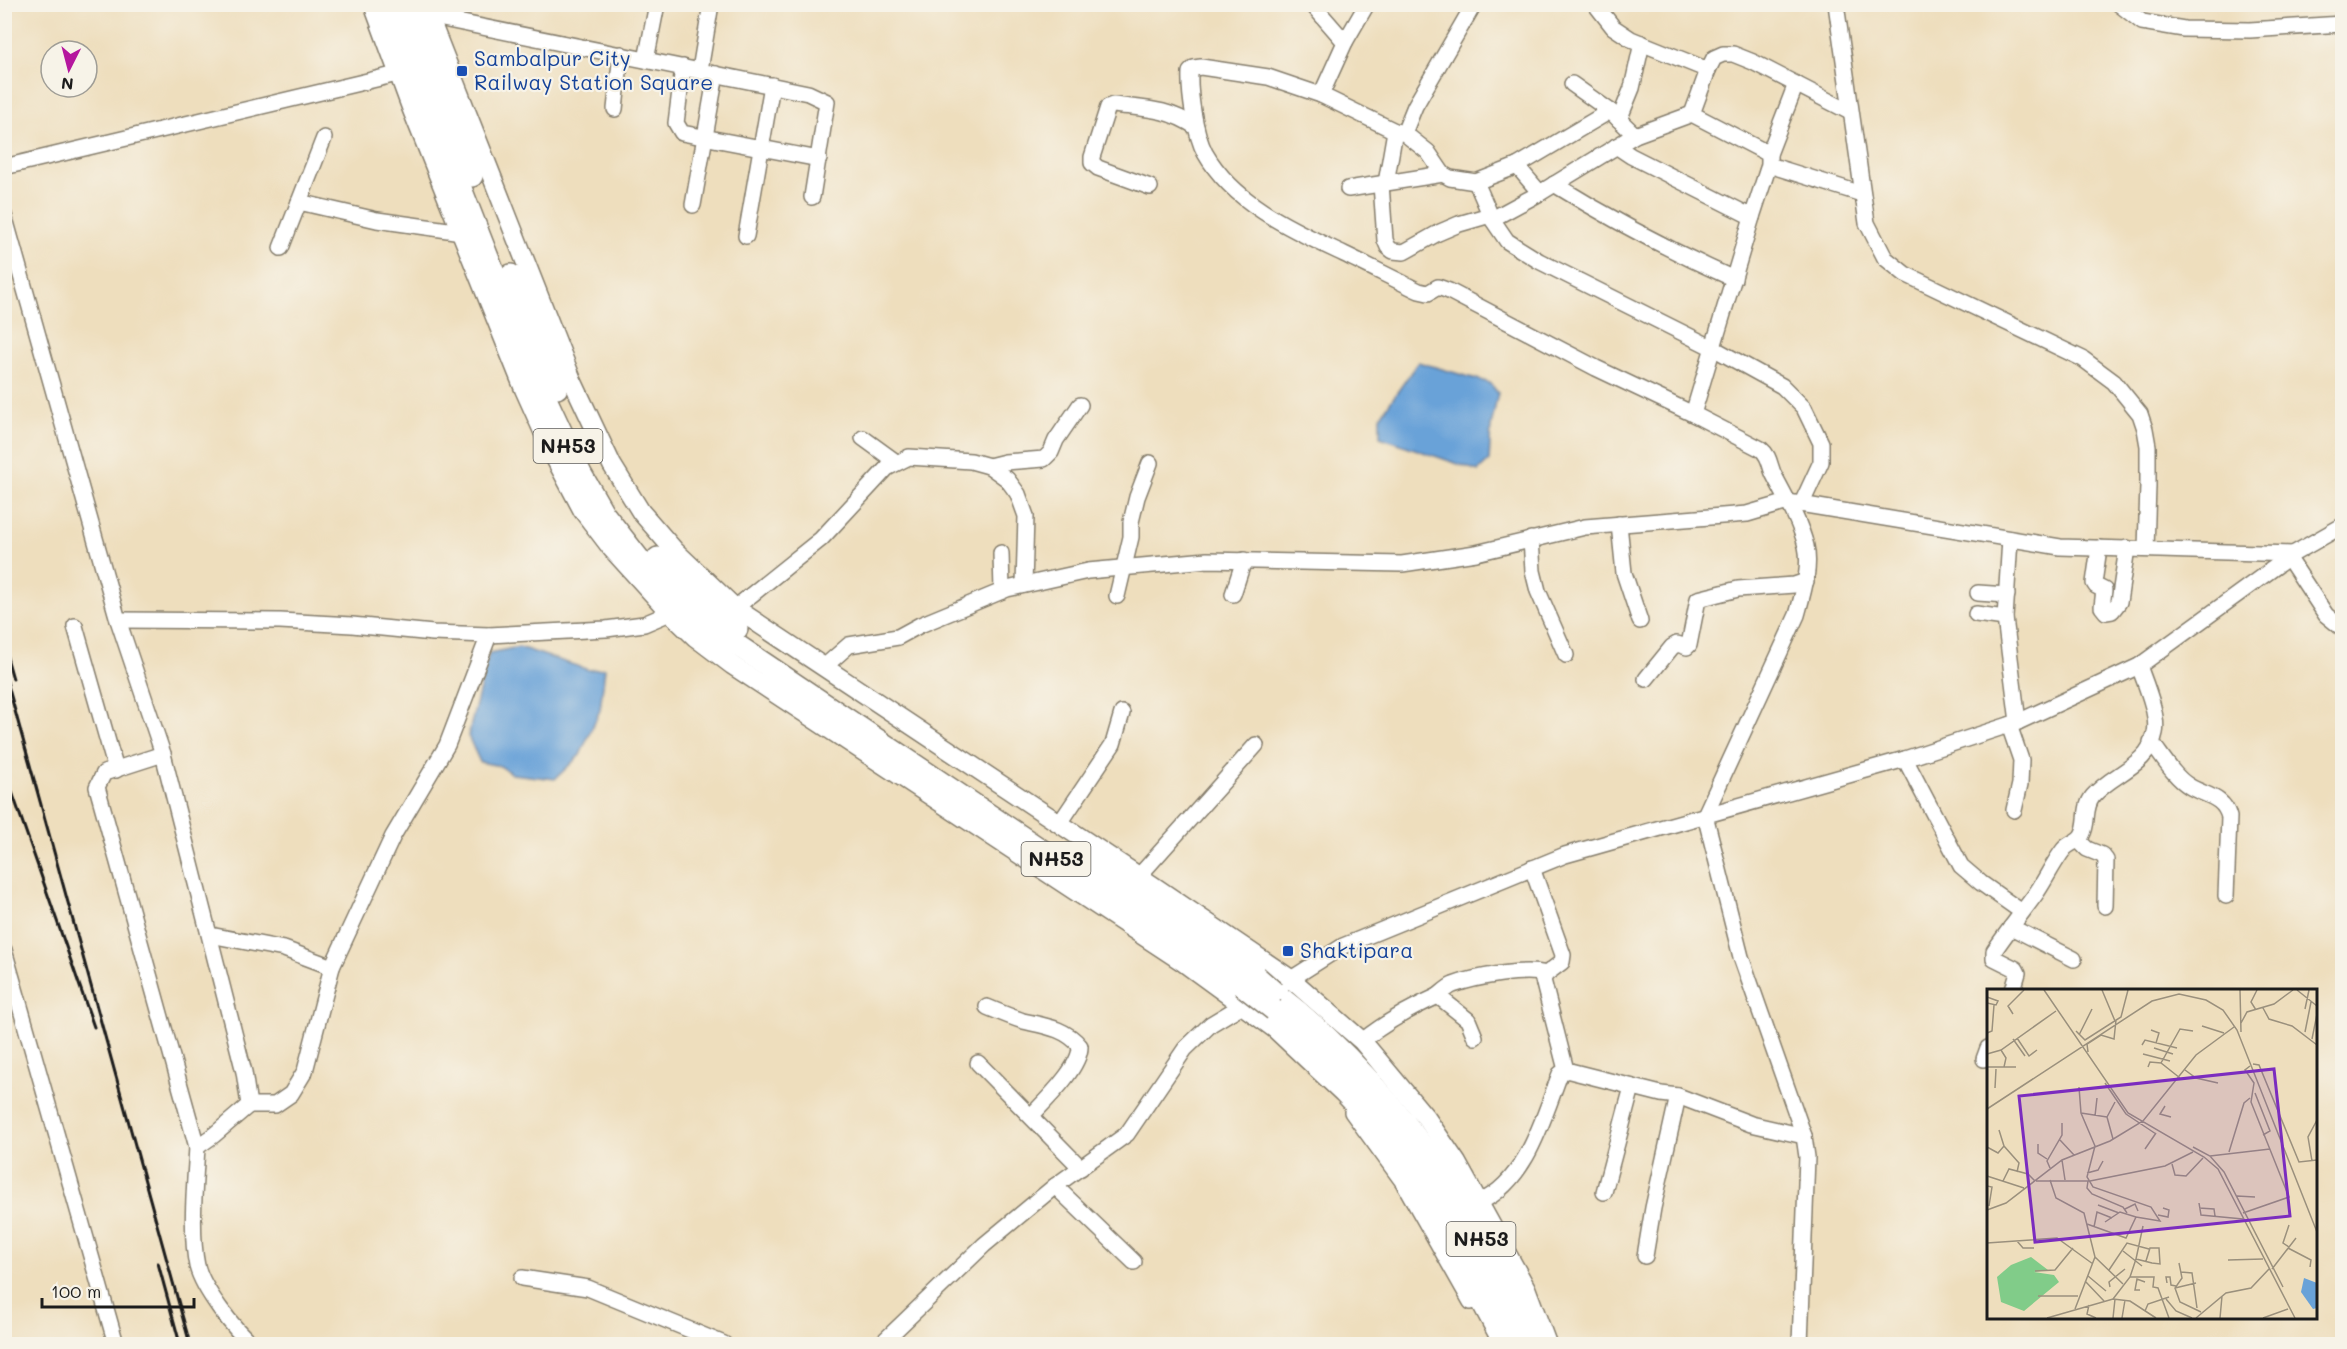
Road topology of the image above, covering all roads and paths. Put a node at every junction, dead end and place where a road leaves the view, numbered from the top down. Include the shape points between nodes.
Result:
1 (373, 4) edge
2 (389, 4) edge
3 (407, 4) edge
4 (657, 4) edge
5 (711, 4) edge
6 (1312, 4) edge
7 (1367, 4) edge
8 (1474, 4) edge
9 (1596, 4) edge
10 (1836, 4) edge
11 (2119, 4) edge
12 (426, 10) edge
13 (2343, 24) edge
14 (1346, 42) junction
15 (1642, 43) junction
16 (621, 54) junction
17 (646, 60) junction
18 (422, 67) junction
19 (683, 67) junction
20 (700, 70) junction
21 (1708, 70) junction
22 (716, 74) junction
23 (1572, 84) dead end
24 (1796, 84) junction
25 (772, 85) junction
26 (1321, 95) junction
27 (615, 110) dead end
28 (1850, 112) junction
29 (1692, 114) junction
30 (1614, 115) junction
31 (1196, 127) junction
32 (1399, 132) junction
33 (1635, 135) junction
34 (324, 138) dead end
35 (704, 139) junction
36 (1616, 146) junction
37 (761, 148) junction
38 (819, 159) junction
39 (1769, 160) junction
40 (1517, 166) junction
41 (4, 167) edge
42 (1443, 174) junction
43 (1476, 182) junction
44 (1383, 183) junction
45 (1554, 184) junction
46 (1150, 187) dead end
47 (1348, 189) dead end
48 (1540, 193) junction
49 (1862, 194) junction
50 (813, 197) dead end
51 (299, 202) junction
52 (693, 205) dead end
53 (4, 215) edge
54 (1491, 217) junction
55 (1752, 217) junction
56 (462, 232) junction
57 (746, 237) dead end
58 (281, 248) dead end
59 (1734, 279) junction
60 (1713, 348) junction
61 (1080, 405) dead end
62 (1693, 414) junction
63 (863, 438) dead end
64 (897, 462) junction
65 (1150, 463) dead end
66 (989, 466) junction
67 (1795, 502) junction
68 (1619, 524) junction
69 (2343, 526) edge
70 (1531, 539) junction
71 (2010, 539) junction
72 (2098, 548) junction
73 (2127, 548) junction
74 (2146, 549) junction
75 (1001, 554) dead end
76 (2290, 556) junction
77 (1244, 560) junction
78 (1125, 568) junction
79 (1806, 581) junction
80 (1024, 585) junction
81 (1002, 591) junction
82 (1233, 594) dead end
83 (1978, 594) dead end
84 (1117, 596) dead end
85 (2007, 596) junction
86 (735, 608) junction
87 (670, 613) junction
88 (1976, 614) dead end
89 (2005, 618) junction
90 (118, 620) junction
91 (1640, 621) dead end
92 (75, 626) dead end
93 (2343, 627) edge
94 (489, 635) junction
95 (1566, 655) dead end
96 (2139, 666) junction
97 (824, 667) junction
98 (1646, 679) dead end
99 (1122, 713) dead end
100 (2014, 724) junction
101 (2151, 742) junction
102 (1256, 745) dead end
103 (163, 754) junction
104 (1905, 759) junction
105 (116, 770) junction
106 (2014, 810) dead end
107 (1704, 815) junction
108 (1060, 823) junction
109 (2078, 840) junction
110 (1532, 868) junction
111 (1139, 876) junction
112 (2226, 896) dead end
113 (2106, 906) dead end
114 (2022, 912) junction
115 (2011, 927) junction
116 (210, 935) junction
117 (4, 950) edge
118 (2074, 959) dead end
119 (332, 967) junction
120 (1546, 975) junction
121 (1292, 980) junction
122 (2013, 989) edge
123 (1438, 996) junction
124 (1242, 1004) junction
125 (987, 1007) dead end
126 (1475, 1037) dead end
127 (1362, 1041) junction
128 (978, 1063) dead end
129 (1566, 1070) junction
130 (1632, 1087) junction
131 (1343, 1093) junction
132 (1678, 1096) junction
133 (249, 1106) junction
134 (1031, 1116) junction
135 (1804, 1136) junction
136 (1411, 1143) junction
137 (197, 1147) junction
138 (1082, 1168) junction
139 (1055, 1186) junction
140 (1604, 1192) dead end
141 (1480, 1202) junction
142 (1645, 1256) dead end
143 (1134, 1262) dead end
144 (522, 1278) dead end
145 (116, 1344) edge
146 (252, 1344) edge
147 (724, 1344) edge
148 (881, 1344) edge
149 (1494, 1344) edge
150 (1503, 1344) edge
151 (1520, 1344) edge
152 (1538, 1344) edge
153 (1547, 1344) edge
154 (1800, 1344) edge

1 - 18 main road
2 - 18 highway, NH53
3 - 18 highway, NH53
4 - 17 street
5 - 20 street
6 - 14 street
7 - 14 street
8 - 32 street
9 - 15 street via 1613,27
10 - 28 street
11 - 13 street via 2142,22 2184,29 2250,30
12 - 16 street
12 - 18 main road
14 - 26 street
15 - 21 street
15 - 30 street via 1632,88
16 - 17 street
16 - 27 street
17 - 19 street
18 - 41 street
18 - 56 main road
18 - 86 main road via 612,465 641,512 674,550
18 - 136 highway, NH53, bridge via 528,360 580,474 604,514 643,564 710,627 914,756 1222,970 1345,1073
19 - 20 street
19 - 35 street via 676,123 682,133
20 - 22 street
21 - 24 street via 1714,58 1733,54
21 - 29 street
22 - 25 street
22 - 35 street
23 - 30 street
24 - 28 street
24 - 39 street
25 - 37 street
25 - 38 street via 828,102
26 - 31 street via 1268,77 1198,67 1190,74
26 - 32 street
28 - 49 street
29 - 33 street
29 - 39 street
30 - 33 street
30 - 40 street
31 - 46 street via 1160,110 1108,107 1092,163
31 - 62 street via 1205,152 1224,179 1255,206 1293,230 1419,291 1449,291
32 - 42 street via 1428,152
32 - 44 street
33 - 36 street
34 - 51 street
35 - 37 street
35 - 52 street
36 - 45 street
36 - 55 street
37 - 38 street
37 - 57 street
38 - 50 street
39 - 49 street
39 - 55 street
40 - 43 street
40 - 48 street
42 - 43 street
42 - 44 street
43 - 54 street
44 - 47 street
44 - 54 street via 1385,240 1388,247 1399,252 1459,224
45 - 48 street
45 - 59 street via 1610,218
48 - 54 street
49 - 74 street via 1867,223 1885,258 1905,274 2083,359 2114,382 2140,414 2148,446
51 - 56 street via 377,220
51 - 58 street
53 - 90 street
54 - 60 street via 1507,241 1539,261
55 - 59 street
56 - 87 main road via 555,459 584,511 612,549
59 - 60 street
60 - 62 street
60 - 67 street via 1782,386 1804,408 1821,442 1821,462
61 - 66 street via 1044,459
62 - 67 street via 1766,454 1773,473
63 - 64 street
64 - 66 street via 925,457
64 - 86 street via 821,539
65 - 78 street via 1131,522
66 - 80 street via 1007,479 1026,516
67 - 68 street via 1747,514
67 - 71 street
67 - 79 street via 1806,547
68 - 70 street
68 - 91 street via 1624,573
69 - 76 street
70 - 77 street via 1476,553 1402,564
70 - 95 street via 1538,591
71 - 72 street
71 - 85 street
72 - 73 street
72 - 73 street via 2094,583 2104,590 2102,608 2106,612 2119,602
73 - 74 street
74 - 76 street
75 - 81 street
76 - 93 street via 2326,615
76 - 96 street
77 - 78 street
77 - 82 street
78 - 80 street
78 - 84 street
79 - 98 street via 1738,589 1698,599 1689,645 1672,646
79 - 107 street via 1797,615
80 - 81 street
81 - 97 street via 898,637 849,645
83 - 85 street
85 - 89 street
86 - 97 main road
87 - 94 street via 644,624
87 - 124 main road via 732,665
88 - 89 street
89 - 100 street
90 - 94 street via 280,621
90 - 103 street
92 - 105 street
94 - 119 street via 447,745 393,837
96 - 100 street
96 - 101 street via 2154,719 2156,732
97 - 108 main road
99 - 108 street via 1113,744
100 - 104 street
100 - 106 street via 2022,760
101 - 109 street via 2137,763 2105,782 2091,799
101 - 112 street via 2181,780 2224,804 2227,810
102 - 111 street
103 - 105 street
103 - 116 street
104 - 107 street
104 - 114 street via 1960,866
105 - 137 street via 104,773 97,787
107 - 110 street
107 - 135 street via 1741,957
108 - 111 main road
109 - 113 street via 2106,860
109 - 114 street via 2066,847
110 - 120 street via 1563,955 1562,962
110 - 121 street via 1343,946
111 - 121 main road
114 - 115 street
115 - 118 street
115 - 122 street via 1993,954 2016,969
116 - 119 street via 284,949
116 - 133 street
117 - 145 street
119 - 133 street via 298,1086 275,1105
120 - 123 street via 1531,971 1470,981 1451,986
120 - 129 street via 1544,987
121 - 124 street
121 - 127 main road
123 - 126 street via 1468,1020
123 - 127 street
124 - 131 main road via 1275,1029
124 - 138 street via 1211,1024 1185,1049 1127,1134
125 - 134 street via 1055,1028 1080,1046 1061,1083
127 - 141 main road via 1427,1119
128 - 134 street
129 - 130 street
129 - 141 street via 1560,1074 1518,1169 1495,1195
130 - 132 street
130 - 140 street
131 - 149 street via 1347,1105 1403,1182
131 - 150 main road via 1384,1136 1407,1169
132 - 135 street via 1751,1124
132 - 142 street
133 - 137 street
134 - 138 street
135 - 154 street via 1807,1157
136 - 151 highway, NH53
136 - 152 highway, NH53 via 1464,1209
137 - 146 street via 197,1266 232,1326
138 - 139 street
139 - 143 street
139 - 148 street via 984,1245
141 - 153 main road via 1526,1288
144 - 147 street via 588,1288

